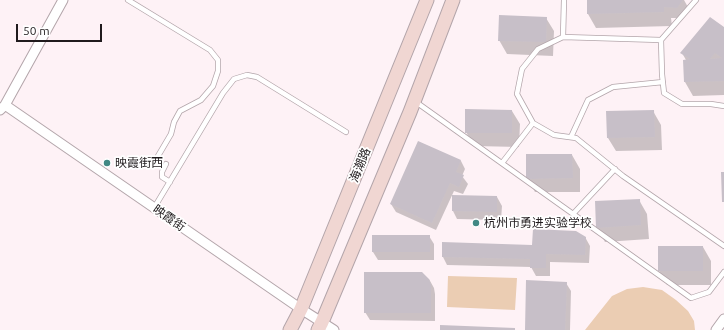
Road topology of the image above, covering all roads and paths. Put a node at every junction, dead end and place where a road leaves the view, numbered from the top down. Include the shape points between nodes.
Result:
1 (63, 0) edge
2 (128, 0) edge
3 (427, 0) edge
4 (454, 0) edge
5 (564, 0) edge
6 (696, 0) edge
7 (563, 37) junction
8 (661, 40) junction
9 (663, 82) junction
10 (414, 101) junction
11 (724, 106) edge
12 (2, 107) edge
13 (533, 123) junction
14 (346, 132) dead end
15 (571, 138) junction
16 (158, 156) dead end
17 (502, 163) junction
18 (166, 164) dead end
19 (615, 169) junction
20 (170, 182) junction
21 (154, 208) junction
22 (573, 214) junction
23 (724, 246) edge
24 (724, 272) edge
25 (301, 310) junction
26 (724, 319) edge
27 (320, 326) edge
28 (290, 330) edge
29 (334, 330) edge
30 (716, 330) edge

1 - 12 street
2 - 16 lane via 210,50 218,60 218,71 213,86 201,100 180,110 171,134
3 - 25 main road, 海潮路
4 - 10 main road
5 - 7 lane
6 - 8 lane
7 - 8 lane
7 - 13 lane via 538,49 522,69 517,94
8 - 9 lane
9 - 11 lane via 664,93 682,104
9 - 15 lane via 613,87 588,100
10 - 17 lane
10 - 27 main road
12 - 21 street, 映霞街
13 - 15 lane via 554,135
13 - 17 lane
14 - 20 lane via 257,77 247,75 234,79 223,93
15 - 19 lane via 576,138
17 - 22 lane
18 - 20 lane via 162,177
19 - 22 lane
19 - 23 lane
20 - 21 lane
21 - 25 street, 映霞街
22 - 24 lane via 691,298 709,292
25 - 27 street, 映霞街
25 - 28 main road, 海潮路
26 - 30 street
27 - 29 street, 映霞街

